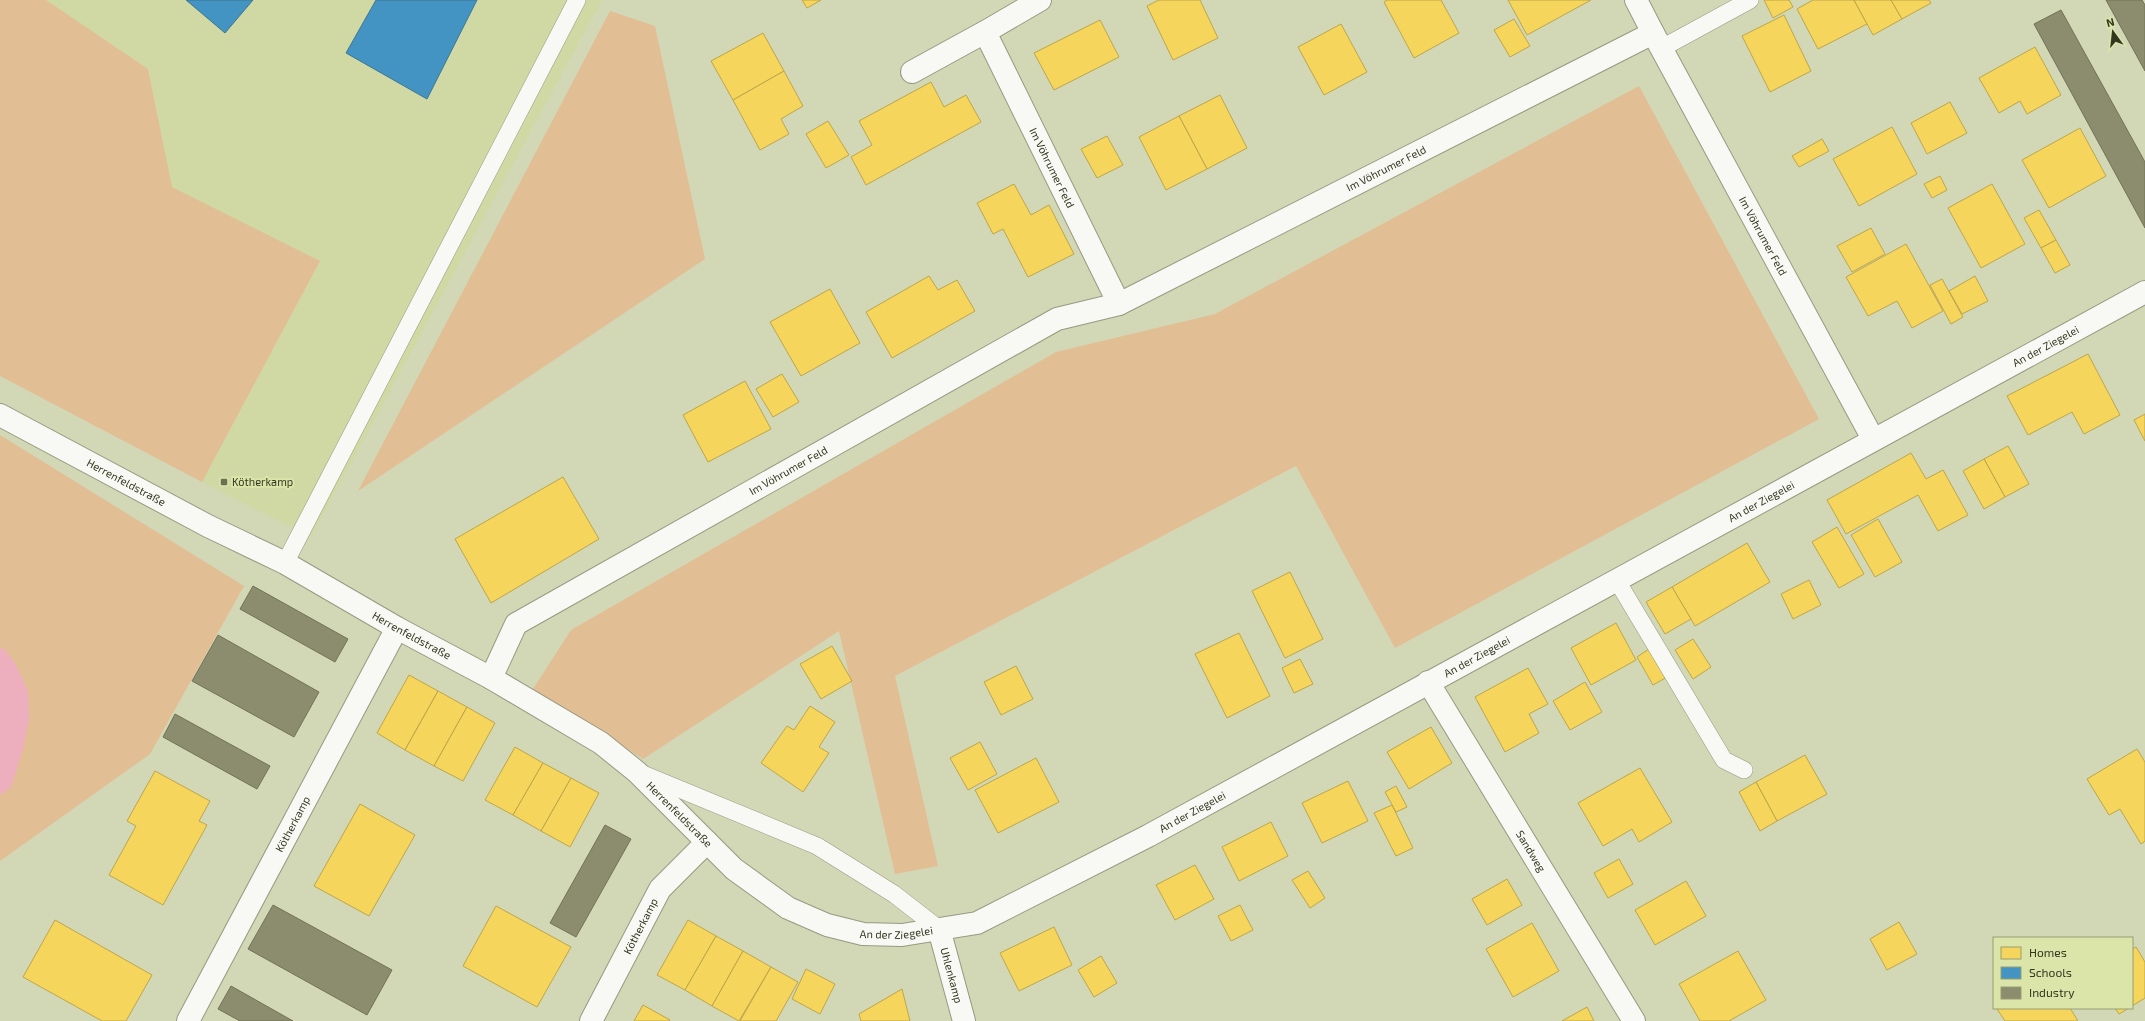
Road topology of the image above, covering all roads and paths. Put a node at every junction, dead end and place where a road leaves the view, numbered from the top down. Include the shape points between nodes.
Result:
1 (576, 0) edge
2 (1040, 0) edge
3 (1636, 0) edge
4 (1750, 0) edge
5 (985, 32) junction
6 (1658, 40) junction
7 (912, 72) dead end
8 (2145, 292) edge
9 (1119, 304) junction
10 (0, 415) edge
11 (1873, 439) junction
12 (285, 563) junction
13 (1616, 580) junction
14 (397, 628) junction
15 (491, 678) junction
16 (1428, 682) junction
17 (1744, 770) dead end
18 (637, 772) junction
19 (707, 842) junction
20 (788, 908) joint
21 (939, 929) junction
22 (188, 1021) edge
23 (591, 1021) edge
24 (964, 1021) edge
25 (1634, 1021) edge

1 - 12 lane
2 - 5 street
3 - 6 street, Im Vöhrumer Feld
4 - 6 lane
5 - 7 street
5 - 9 street, Im Vöhrumer Feld
6 - 9 street, Im Vöhrumer Feld
6 - 11 street, Im Vöhrumer Feld
8 - 11 street, An der Ziegelei
9 - 15 street, Im Vöhrumer Feld via 1057,319 516,624
10 - 12 street, Herrenfeldstraße via 208,526
11 - 13 street, An der Ziegelei
12 - 14 street, Herrenfeldstraße
13 - 16 street, An der Ziegelei
13 - 17 lane via 1724,760
14 - 15 street, Herrenfeldstraße
14 - 22 street, Kötherkamp
15 - 18 street, Herrenfeldstraße via 601,743
16 - 21 street, An der Ziegelei via 1148,836 1015,904 977,922
16 - 25 street, Sandweg
18 - 19 street, Herrenfeldstraße
18 - 21 lane via 817,846 894,894
19 - 20 street, Herrenfeldstraße via 734,869
19 - 23 street, Kötherkamp via 660,889
20 - 21 street, An der Ziegelei via 827,925 863,934 902,935
21 - 24 street, Uhlenkamp

